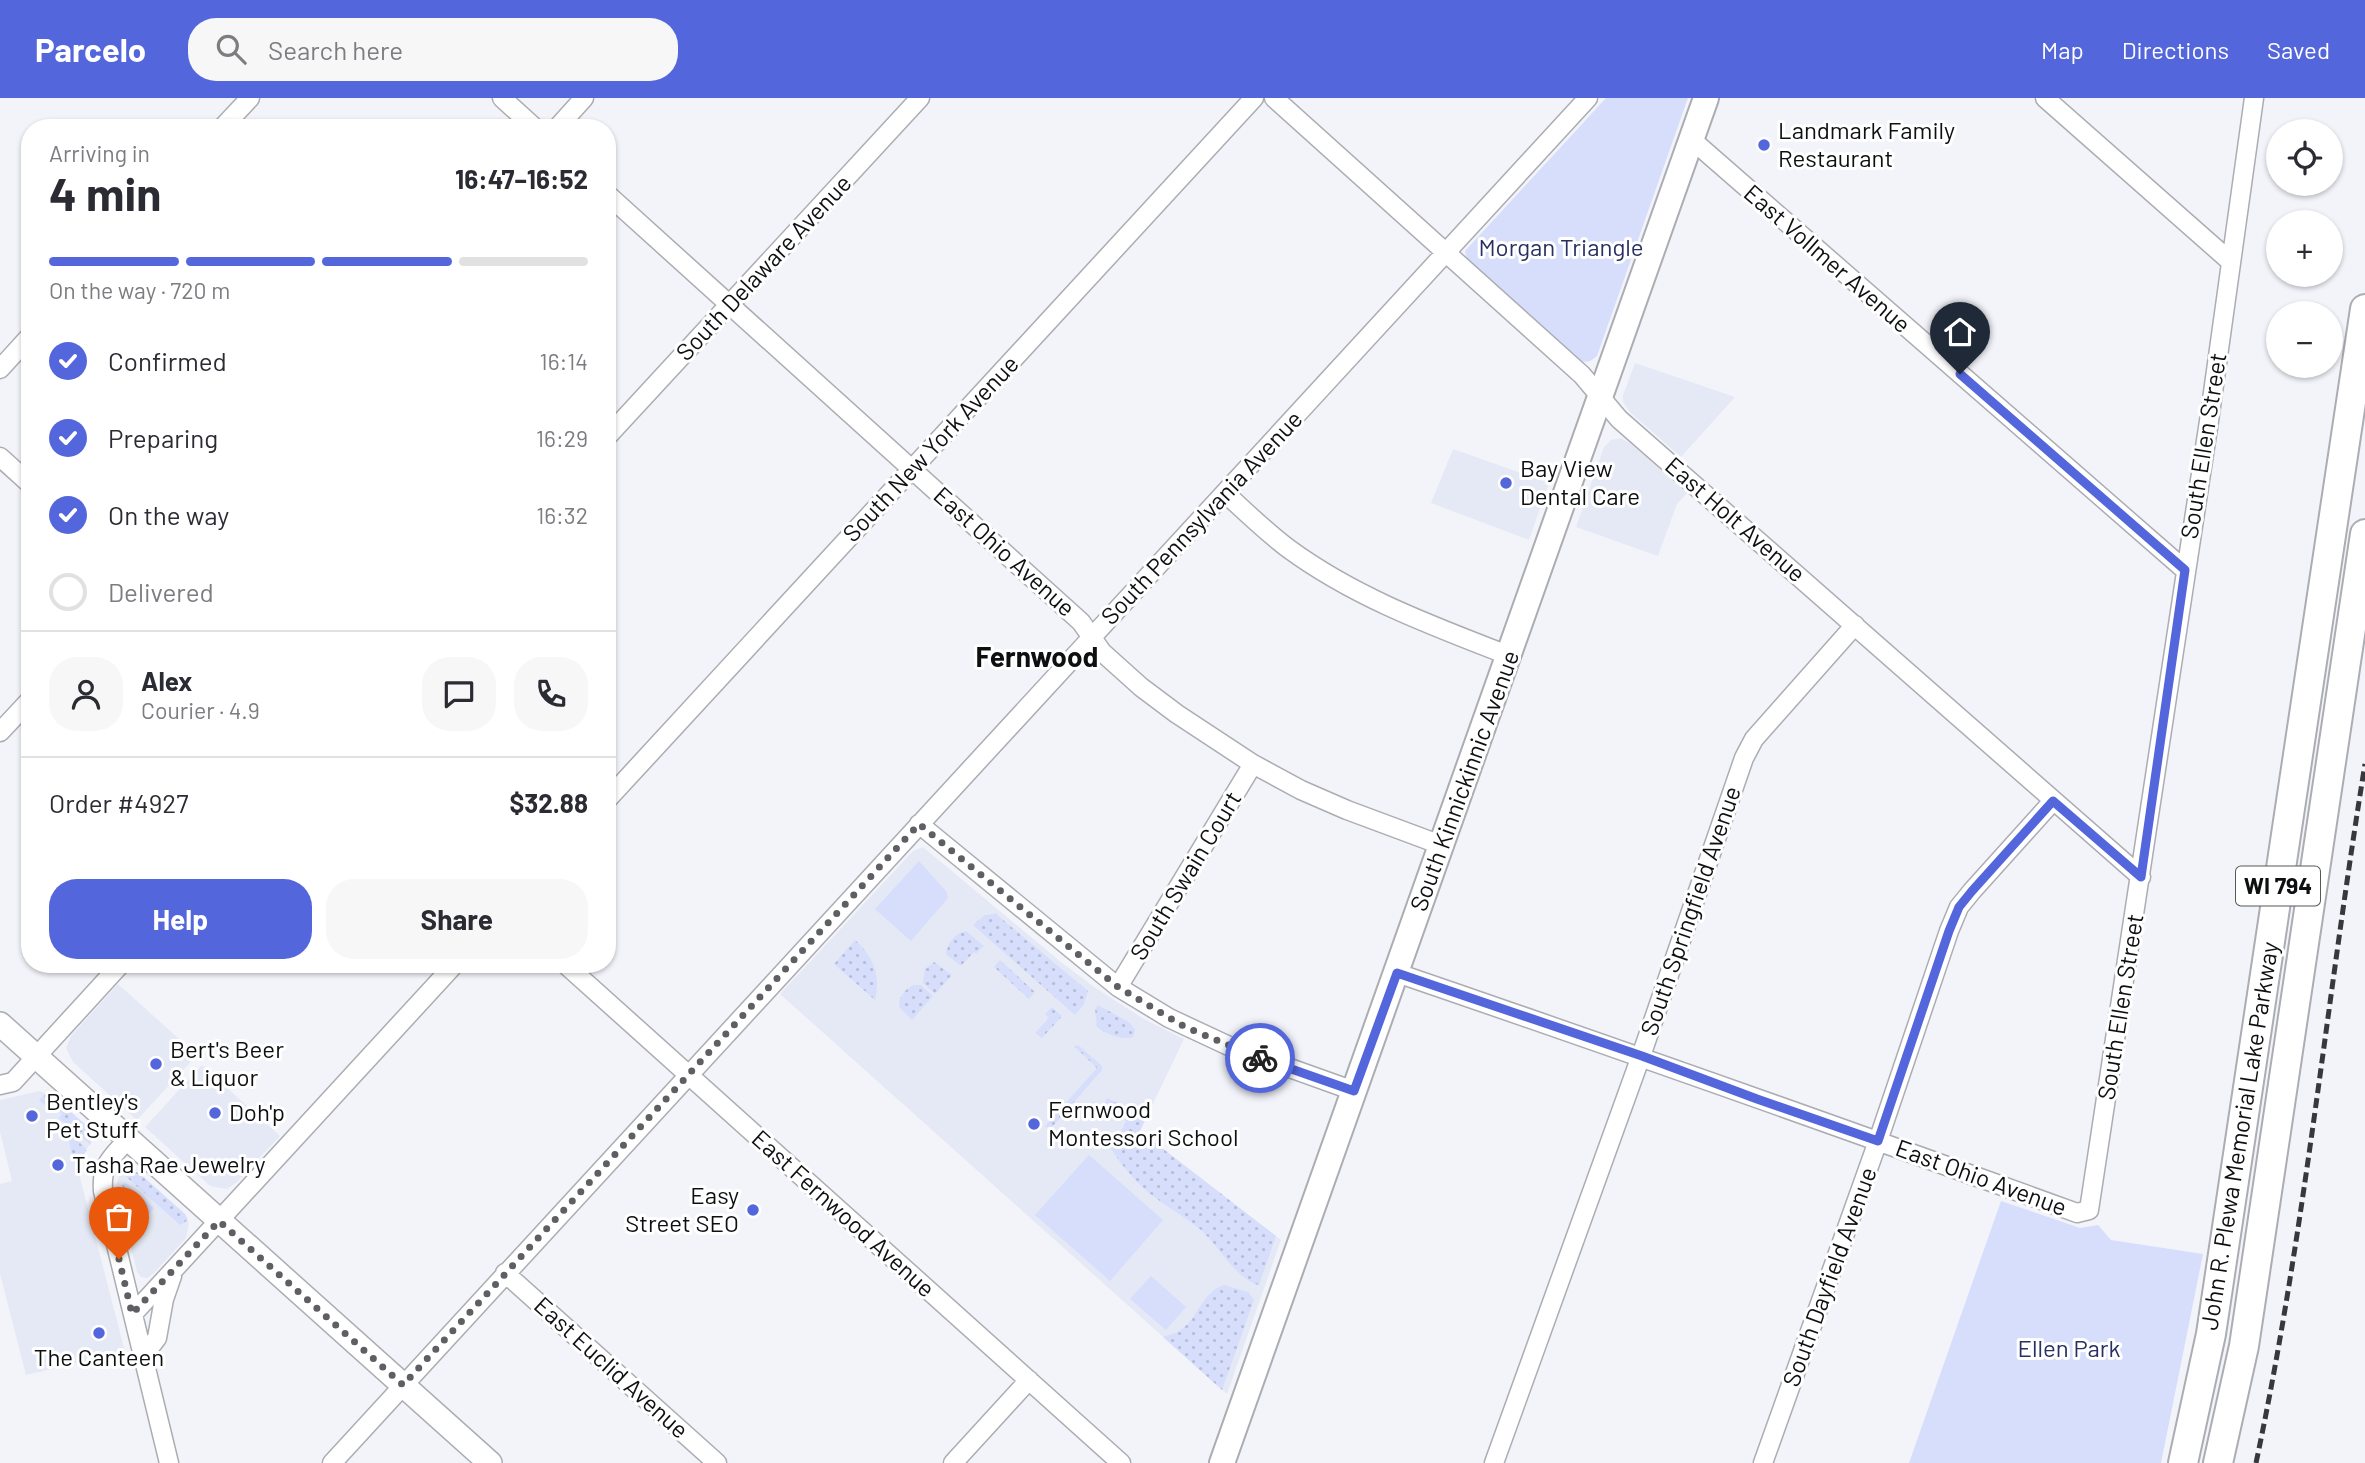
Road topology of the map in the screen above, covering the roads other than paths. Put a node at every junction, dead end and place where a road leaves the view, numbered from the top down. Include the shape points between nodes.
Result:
1 (250, 98) edge
2 (502, 98) edge
3 (584, 98) edge
4 (920, 98) edge
5 (1254, 98) edge
6 (1274, 98) edge
7 (1588, 98) edge
8 (1706, 98) edge
9 (2045, 98) edge
10 (2255, 98) edge
11 (230, 119) edge
12 (524, 119) edge
13 (565, 119) edge
14 (1691, 139) junction
15 (616, 202) edge
16 (1446, 254) junction
17 (2231, 262) junction
18 (729, 305) junction
19 (2365, 309) edge
20 (21, 347) edge
21 (0, 369) edge
22 (1601, 398) junction
23 (616, 427) edge
24 (0, 457) edge
25 (912, 469) junction
26 (21, 476) edge
27 (1224, 493) junction
28 (2365, 534) edge
29 (2185, 570) junction
30 (1854, 625) junction
31 (1092, 636) junction
32 (1510, 656) junction
33 (21, 710) edge
34 (0, 732) edge
35 (1253, 764) junction
36 (616, 790) edge
37 (2053, 801) junction
38 (919, 824) junction
39 (1441, 845) junction
40 (2141, 877) junction
41 (113, 973) edge
42 (448, 973) edge
43 (575, 973) edge
44 (1397, 973) junction
45 (1118, 987) junction
46 (0, 1024) edge
47 (36, 1056) junction
48 (1642, 1056) junction
49 (688, 1075) junction
50 (0, 1086) edge
51 (1354, 1091) junction
52 (128, 1139) junction
53 (1878, 1141) junction
54 (2089, 1210) joint
55 (219, 1221) junction
56 (174, 1271) junction
57 (505, 1273) junction
58 (132, 1314) junction
59 (143, 1356) junction
60 (1029, 1380) junction
61 (403, 1385) junction
62 (169, 1463) edge
63 (332, 1463) edge
64 (490, 1463) edge
65 (717, 1463) edge
66 (953, 1463) edge
67 (1121, 1463) edge
68 (1222, 1463) edge
69 (1494, 1463) edge
70 (1763, 1463) edge
71 (2183, 1463) edge
72 (2218, 1463) edge

1 - 11 street
2 - 12 street
3 - 13 street
4 - 18 street, South Delaware Avenue
5 - 25 street, South New York Avenue
6 - 16 street, East Holt Avenue
7 - 16 street, South Pennsylvania Avenue
8 - 14 main road, South Kinnickinnic Avenue
9 - 17 street
10 - 17 street, South Ellen Street
14 - 22 main road, South Kinnickinnic Avenue
14 - 29 street, East Vollmer Avenue
15 - 18 street, East Ohio Avenue
16 - 22 street, East Holt Avenue via 1582,375
16 - 27 street, South Pennsylvania Avenue
17 - 29 street, South Ellen Street
18 - 23 street, South Delaware Avenue
18 - 25 street, East Ohio Avenue
19 - 71 main road, John R. Plewa Memorial Lake Parkway / WI 794 via 2211,1334
20 - 21 street
22 - 30 street, East Holt Avenue via 1619,419
22 - 32 main road, South Kinnickinnic Avenue
24 - 26 street
25 - 31 street, East Ohio Avenue
25 - 36 street, South New York Avenue
27 - 31 street, South Pennsylvania Avenue
27 - 32 street via 1287,548 1364,596
28 - 72 main road, John R. Plewa Memorial Lake Parkway / WI 794 via 2244,1346
29 - 40 street, South Ellen Street
30 - 37 street, East Holt Avenue
30 - 48 street, South Springfield Avenue via 1754,739 1744,758
31 - 35 street, East Ohio Avenue via 1102,652 1141,687
31 - 38 street, South Pennsylvania Avenue
32 - 39 main road, South Kinnickinnic Avenue
33 - 34 street
35 - 39 street, East Ohio Avenue via 1336,805
35 - 45 street, South Swain Court
37 - 40 street, East Holt Avenue
37 - 53 street, South Dayfield Avenue via 1959,907
38 - 45 street
38 - 49 street, South Pennsylvania Avenue
39 - 44 main road, South Kinnickinnic Avenue
40 - 54 street, South Ellen Street
41 - 47 street
42 - 55 street
43 - 49 street, East Fernwood Avenue
44 - 48 street, East Ohio Avenue
44 - 51 main road, South Kinnickinnic Avenue
45 - 51 street via 1231,1047
46 - 47 street
47 - 50 street via 13,1082
47 - 52 street
48 - 53 street, East Ohio Avenue
48 - 69 street, South Springfield Avenue
49 - 57 street, South Pennsylvania Avenue
49 - 60 street, East Fernwood Avenue
51 - 68 main road, South Kinnickinnic Avenue
52 - 55 street
52 - 58 street via 106,1163 102,1175
53 - 54 street, East Ohio Avenue via 2077,1213
53 - 70 street, South Dayfield Avenue
55 - 56 street
55 - 61 street
56 - 58 street
56 - 59 street via 158,1338
57 - 61 street, South Pennsylvania Avenue
57 - 65 street, East Euclid Avenue
58 - 59 street
59 - 62 street
60 - 66 street
60 - 67 street, East Fernwood Avenue
61 - 63 street, South Pennsylvania Avenue
61 - 64 street

